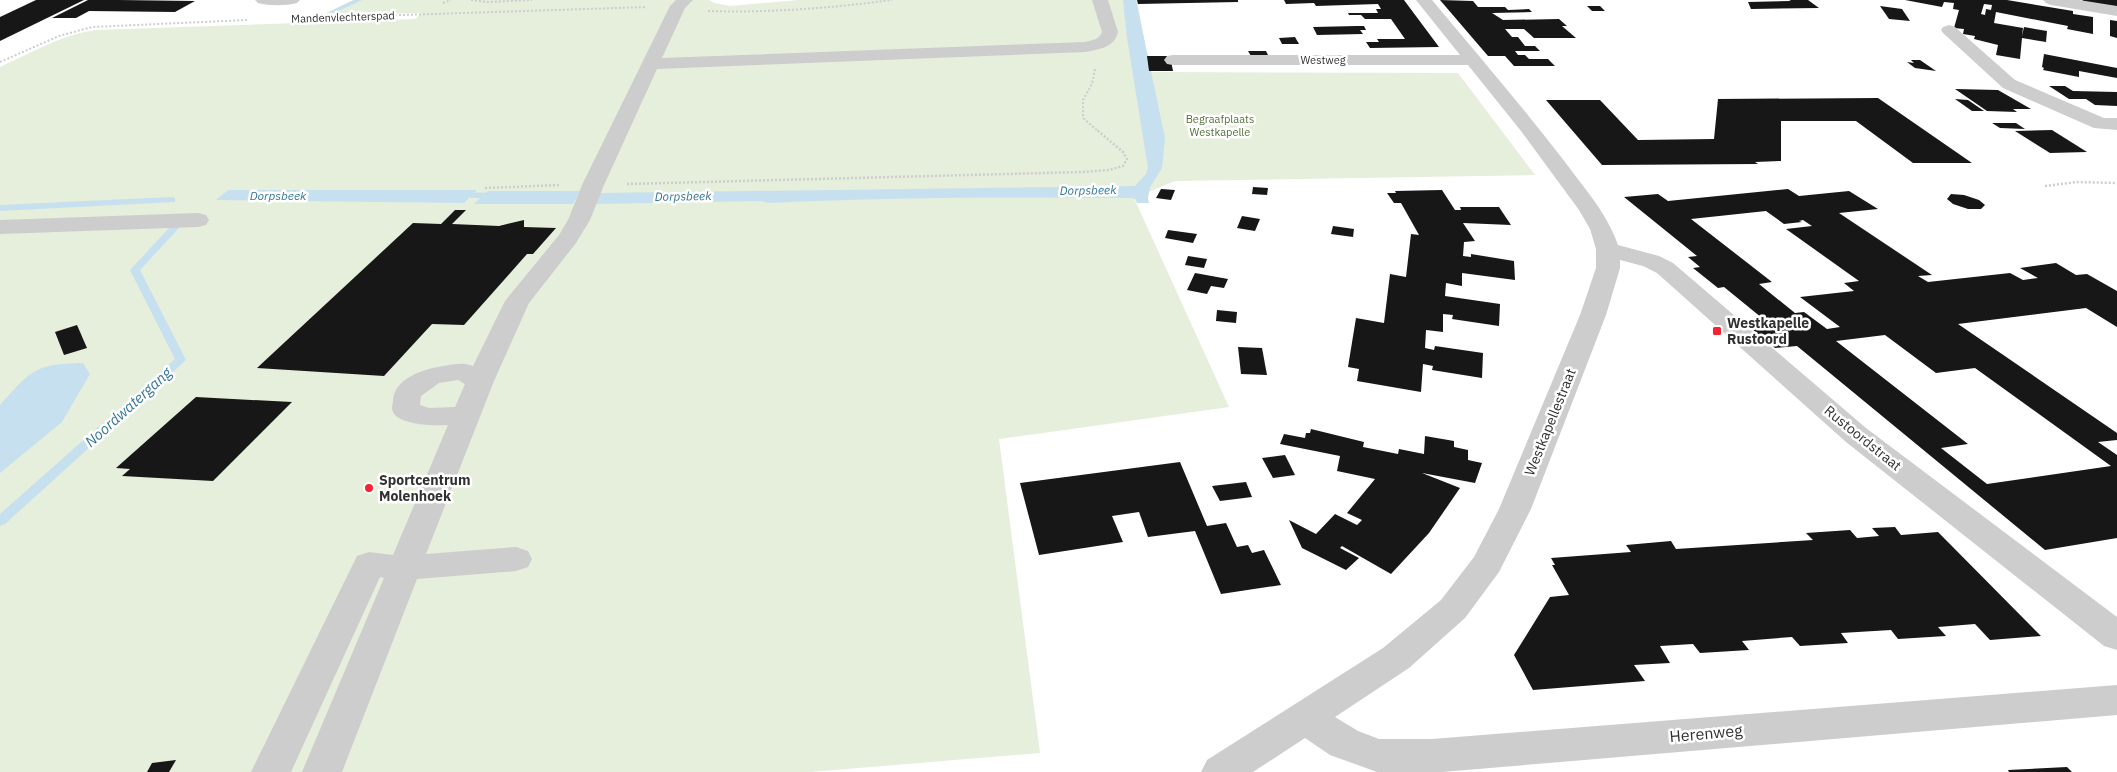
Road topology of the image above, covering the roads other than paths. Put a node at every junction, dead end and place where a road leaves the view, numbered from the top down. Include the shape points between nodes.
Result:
1 (262, 0) edge
2 (292, 0) edge
3 (1100, 0) edge
4 (1424, 0) edge
5 (2051, 0) edge
6 (685, 4) edge
7 (2117, 11) edge
8 (1949, 30) dead end
9 (1173, 60) dead end
10 (1473, 60) junction
11 (652, 64) junction
12 (2117, 124) edge
13 (198, 220) dead end
14 (0, 227) edge
15 (1608, 249) junction
16 (480, 380) junction
17 (465, 416) junction
18 (516, 559) dead end
19 (404, 568) junction
20 (2117, 636) edge
21 (2117, 700) edge
22 (1305, 718) junction
23 (271, 772) edge
24 (322, 772) edge
25 (1222, 772) edge

1 - 2 street
3 - 11 street via 1110,32 1108,39 1094,45
4 - 10 street, Westkapellestraat
5 - 7 street
6 - 11 street
8 - 12 street via 2009,84 2102,124
9 - 10 street, Westweg
10 - 15 street, Westkapellestraat via 1590,209
11 - 16 street via 579,220 517,301
13 - 14 street
15 - 20 street, Rustoordstraat via 1665,268 1856,435
15 - 22 street, Westkapellestraat via 1608,268 1594,316 1514,509 1486,564 1453,608 1396,658
16 - 17 street
16 - 17 street via 462,371 431,376 407,393 406,410 427,417
17 - 19 street
18 - 19 street
19 - 23 street via 369,564
19 - 24 street
21 - 22 street, Herenweg via 1432,756 1379,756 1344,744
22 - 25 street, Westkapellestraat

